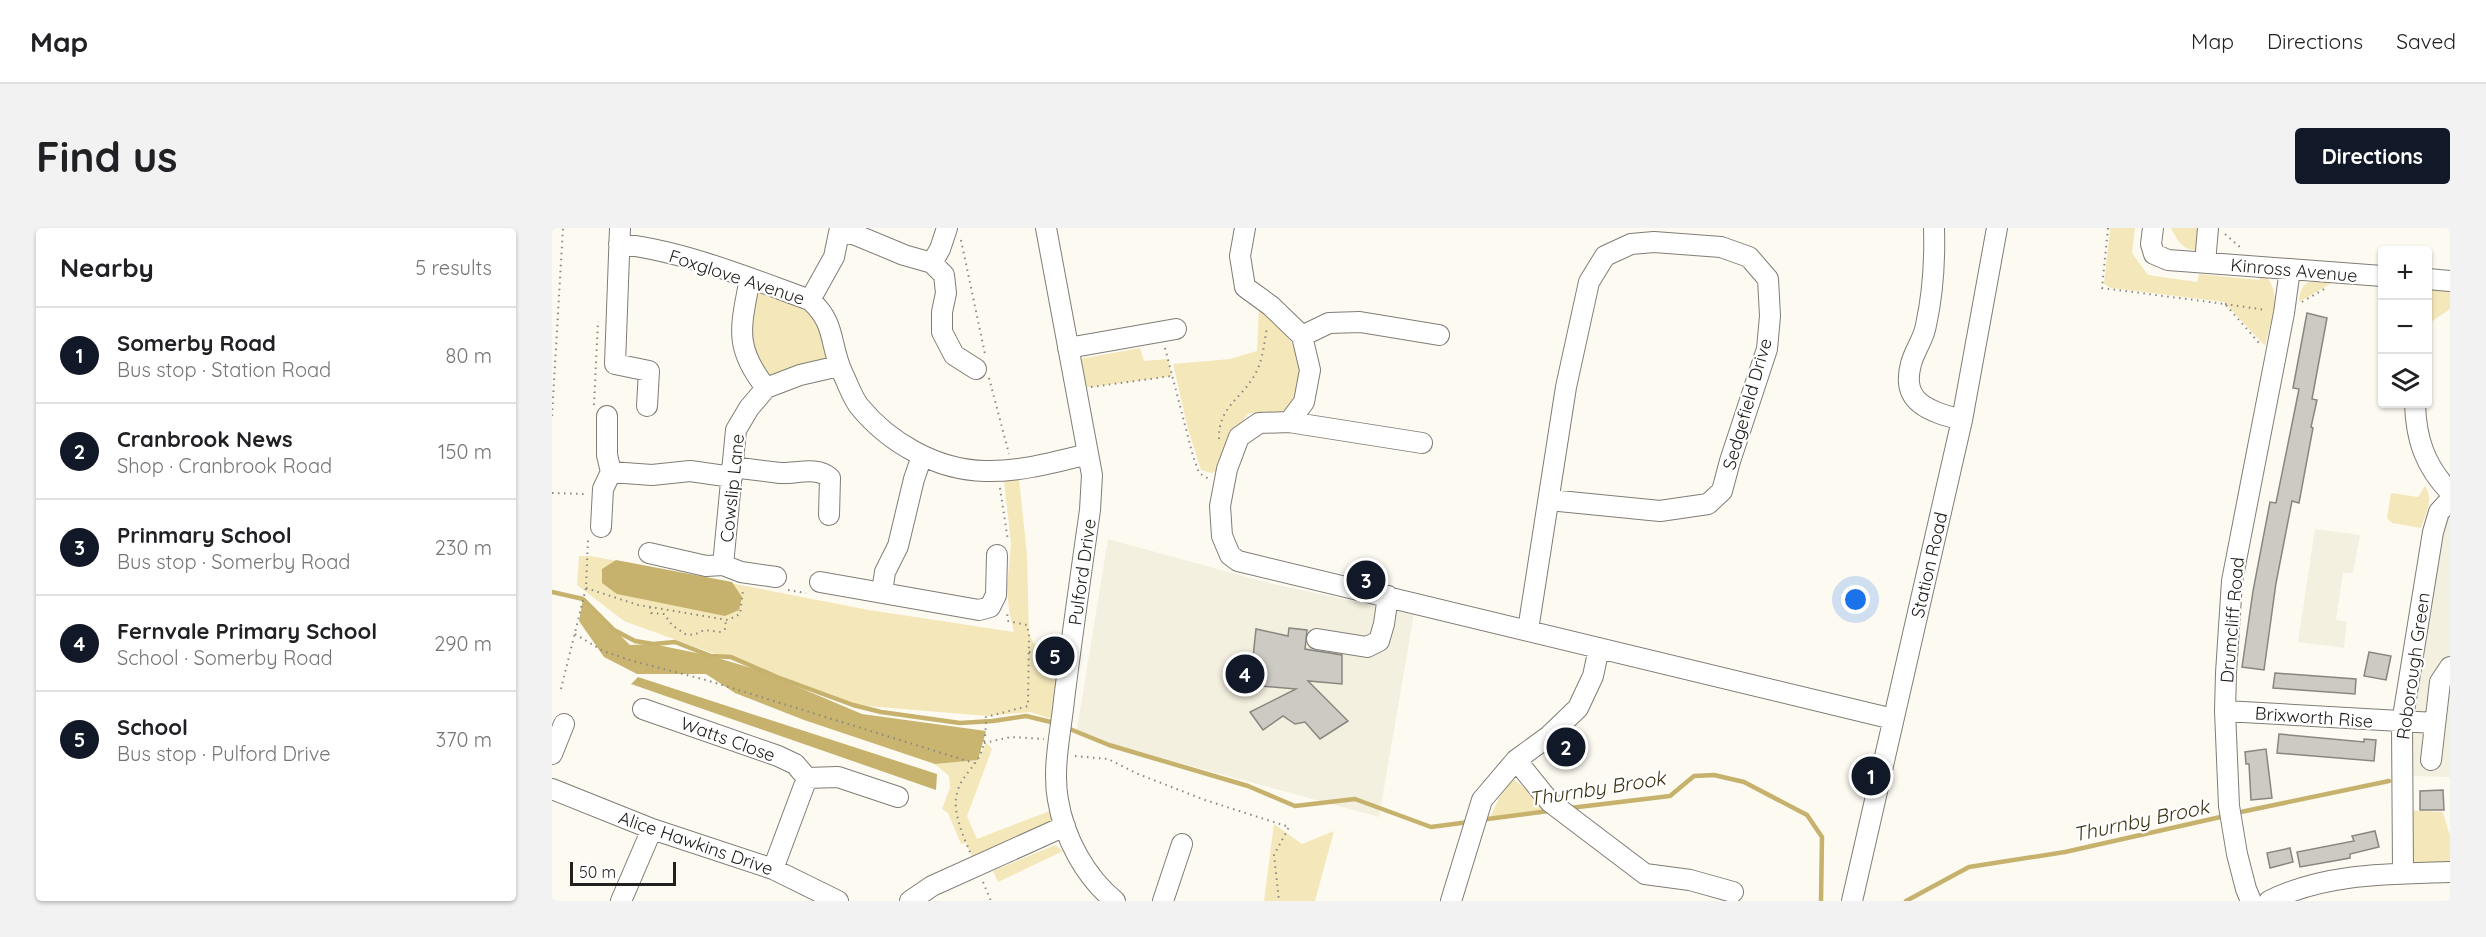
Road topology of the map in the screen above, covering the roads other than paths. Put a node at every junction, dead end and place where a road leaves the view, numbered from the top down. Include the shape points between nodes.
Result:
1 (1046, 228) edge
2 (1245, 228) edge
3 (1934, 228) edge
4 (1997, 228) edge
5 (2153, 228) edge
6 (2208, 228) edge
7 (840, 230) edge
8 (950, 236) edge
9 (619, 245) edge
10 (2205, 263) junction
11 (938, 269) junction
12 (2290, 269) junction
13 (2378, 276) edge
14 (750, 278) junction
15 (2450, 281) edge
16 (2432, 283) edge
17 (810, 300) junction
18 (1169, 330) road end
19 (1439, 335) dead end
20 (1302, 336) junction
21 (1068, 348) junction
22 (839, 366) junction
23 (983, 367) road end
24 (766, 388) junction
25 (647, 406) dead end
26 (2415, 408) edge
27 (607, 416) dead end
28 (1962, 420) junction
29 (1289, 422) junction
30 (1422, 444) dead end
31 (1089, 454) junction
32 (922, 456) junction
33 (732, 472) junction
34 (603, 477) junction
35 (2450, 492) edge
36 (1549, 500) junction
37 (2450, 500) edge
38 (829, 515) dead end
39 (601, 527) dead end
40 (1003, 549) road end
41 (649, 553) dead end
42 (729, 569) junction
43 (776, 577) dead end
44 (820, 582) dead end
45 (882, 592) junction
46 (1388, 596) junction
47 (1528, 630) junction
48 (1317, 639) dead end
49 (1599, 648) junction
50 (2450, 667) edge
51 (643, 709) dead end
52 (2225, 711) junction
53 (1893, 719) junction
54 (2402, 723) junction
55 (2435, 723) junction
56 (564, 724) dead end
57 (552, 754) edge
58 (1516, 760) junction
59 (2431, 760) dead end
60 (808, 773) junction
61 (552, 789) edge
62 (898, 797) dead end
63 (1065, 826) junction
64 (652, 829) junction
65 (1182, 844) dead end
66 (773, 869) junction
67 (2450, 872) edge
68 (2403, 873) junction
69 (1733, 892) dead end
70 (1109, 899) edge
71 (621, 901) edge
72 (838, 901) edge
73 (910, 901) edge
74 (1163, 901) edge
75 (1451, 901) edge
76 (1852, 901) edge
77 (2251, 901) edge
78 (2269, 901) edge

1 - 21 street, Pulford Drive
2 - 20 street via 1240,256 1245,287
3 - 28 street via 1935,257 1926,328 1910,365 1910,389 1924,408
4 - 28 street, Station Road
5 - 10 street, Kinross Avenue via 2152,249 2160,258
6 - 10 street, Kinross Avenue
7 - 11 street
7 - 17 street via 834,257
8 - 11 street
9 - 14 street, Foxglove Avenue via 640,246
9 - 25 street via 615,373 649,371
10 - 12 street, Kinross Avenue
11 - 23 street via 946,293 942,332 954,355
12 - 13 street, Kinross Avenue
12 - 52 street, Drumcliff Road via 2232,581
14 - 17 street, Foxglove Avenue
14 - 24 street via 742,336 745,354
15 - 16 street
17 - 22 street, Foxglove Avenue via 827,320
18 - 21 street
19 - 20 street via 1360,322 1329,323
20 - 29 street via 1310,370 1304,402
21 - 31 street, Pulford Drive
22 - 24 street, Cowslip Lane
22 - 32 street, Foxglove Avenue via 858,405 890,436
24 - 33 street, Cowslip Lane via 748,408 736,430
26 - 35 street via 2420,446 2439,481
27 - 34 street
28 - 53 street, Station Road
29 - 30 street
29 - 46 street via 1259,423 1239,437 1220,506 1222,536 1230,555 1238,561
31 - 32 street, Foxglove Avenue via 1034,466 984,471 940,464
31 - 63 street, Pulford Drive via 1090,510 1059,747 1057,798
32 - 45 street
33 - 34 street
33 - 38 street via 826,474 830,478
33 - 42 street, Cowslip Lane
34 - 39 street
36 - 36 street, Sedgefield Drive via 1566,387 1588,282 1605,256 1631,244 1654,242 1721,247 1749,257 1768,279 1767,349 1722,491 1708,504 1660,511
36 - 47 street, Sedgefield Drive
37 - 54 street, Roborough Green via 2439,512 2433,532
40 - 45 street via 996,595 990,607 979,610
41 - 42 street
42 - 43 street
44 - 45 street
46 - 47 street
46 - 48 street via 1379,641 1367,647
47 - 49 street
49 - 53 street
49 - 58 street via 1593,676 1578,708
50 - 55 street via 2440,682
51 - 60 street, Watts Close via 778,756
52 - 54 street, Brixworth Rise
52 - 77 street, Drumcliff Road via 2232,828
53 - 76 street, Station Road
54 - 55 street, Brixworth Rise
54 - 68 street, Roborough Green
55 - 59 street
56 - 57 street
58 - 69 street via 1550,802 1645,874
58 - 75 street via 1482,800
60 - 62 street, Watts Close via 838,777
60 - 66 street
61 - 64 street, Alice Hawkins Drive
63 - 70 street, Pulford Drive via 1080,860
63 - 73 street via 932,886
64 - 66 street, Alice Hawkins Drive
64 - 71 street
65 - 74 street
66 - 72 street, Alice Hawkins Drive
67 - 68 street
68 - 78 street via 2332,880

